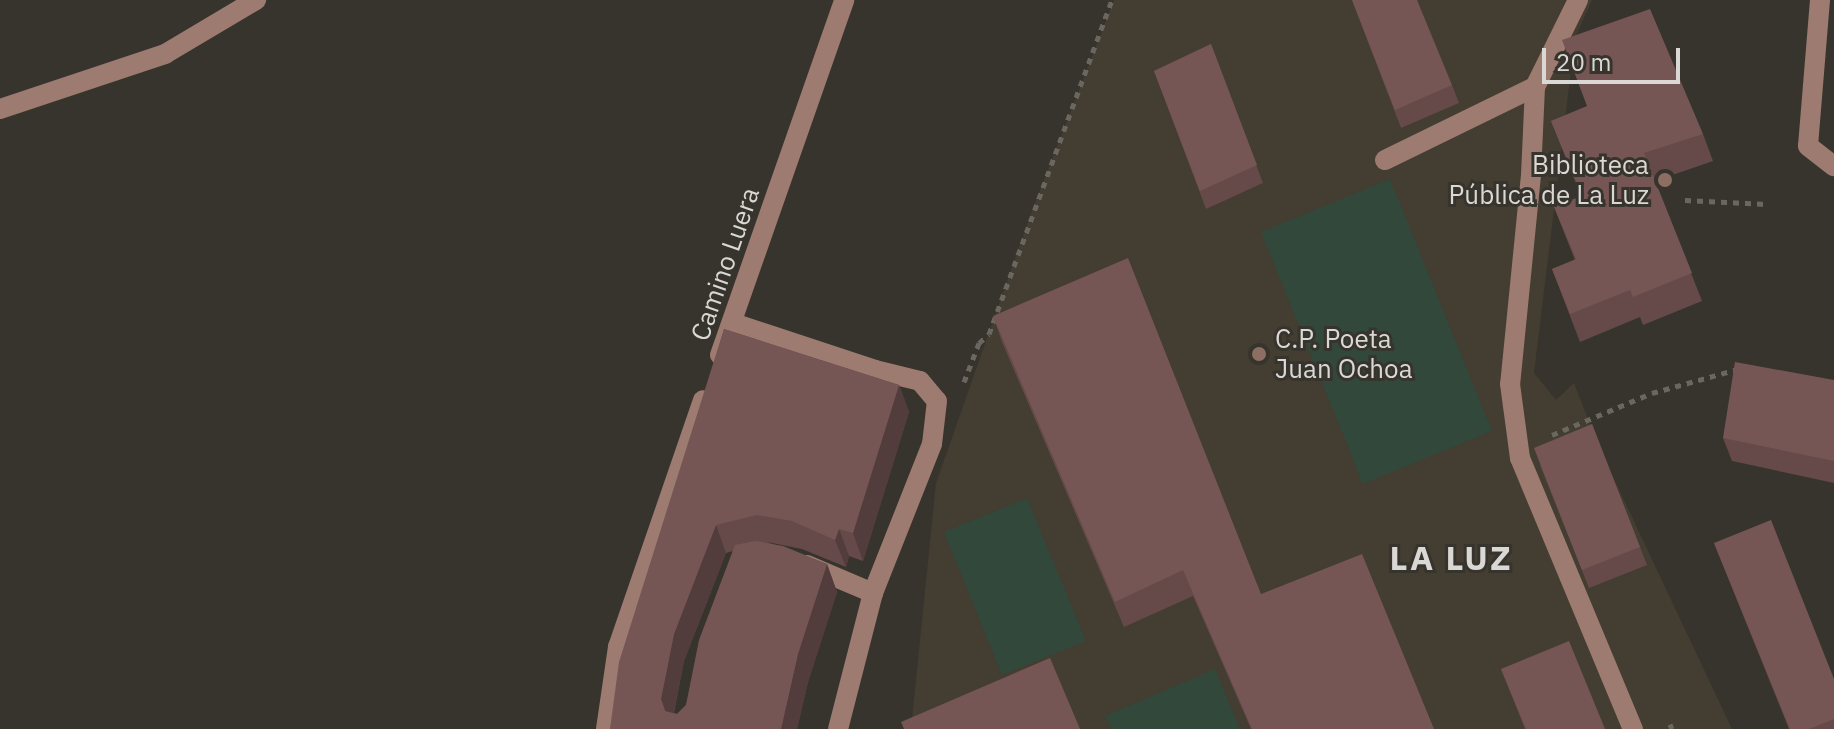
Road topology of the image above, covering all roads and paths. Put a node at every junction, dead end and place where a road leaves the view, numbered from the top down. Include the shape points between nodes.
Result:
1 (256, 0) edge
2 (844, 0) edge
3 (1112, 0) edge
4 (1578, 0) edge
5 (1820, 0) edge
6 (1535, 87) junction
7 (0, 109) edge
8 (1385, 160) dead end
9 (1834, 166) edge
10 (1685, 200) dead end
11 (1767, 204) dead end
12 (733, 323) junction
13 (1746, 366) edge
14 (958, 397) dead end
15 (1519, 450) junction
16 (787, 559) edge
17 (873, 593) junction
18 (606, 729) edge
19 (838, 729) edge
20 (1633, 729) edge

1 - 7 street via 165,54
2 - 12 street, Camino Luera
3 - 14 path via 989,334 979,343
4 - 6 street
5 - 9 street via 1808,146
6 - 8 street
6 - 15 street via 1510,384
10 - 11 path
12 - 17 street via 920,381 937,401 932,444
12 - 18 street, Camino Luera via 618,647
13 - 15 path via 1652,393
15 - 20 street
16 - 17 street
17 - 19 street

